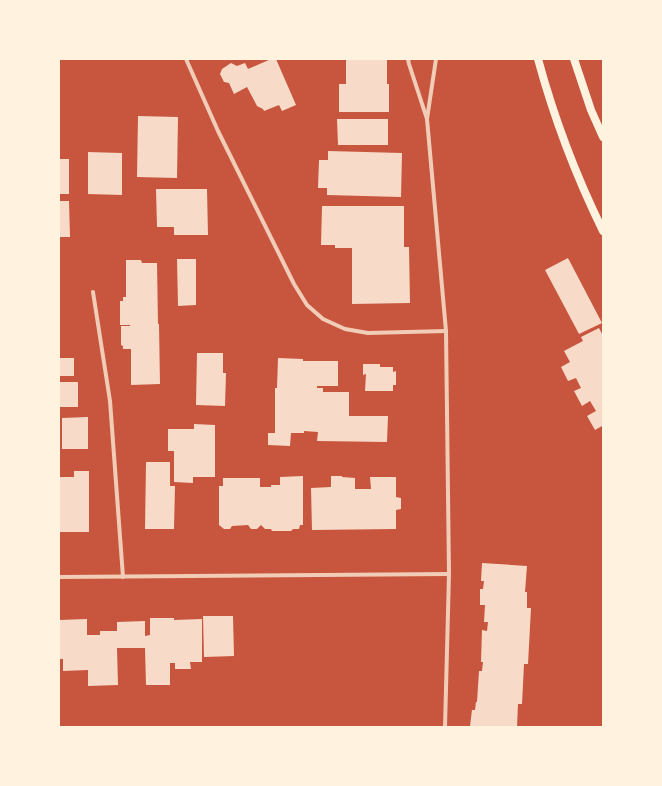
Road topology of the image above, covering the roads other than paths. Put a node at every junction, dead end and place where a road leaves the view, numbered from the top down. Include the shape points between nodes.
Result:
1 (186, 59) edge
2 (408, 59) edge
3 (436, 59) edge
4 (538, 59) edge
5 (574, 59) edge
6 (427, 119) junction
7 (603, 137) edge
8 (603, 231) edge
9 (93, 292) dead end
10 (446, 332) junction
11 (449, 574) junction
12 (59, 577) edge
13 (123, 577) junction
14 (445, 727) edge

1 - 10 street via 218,131 294,284 307,305 323,320 345,329 368,333
2 - 6 street
3 - 6 street
4 - 8 main road via 575,170
5 - 7 main road
6 - 10 street
9 - 13 street via 110,401
10 - 11 street
11 - 13 street
11 - 14 street
12 - 13 street

